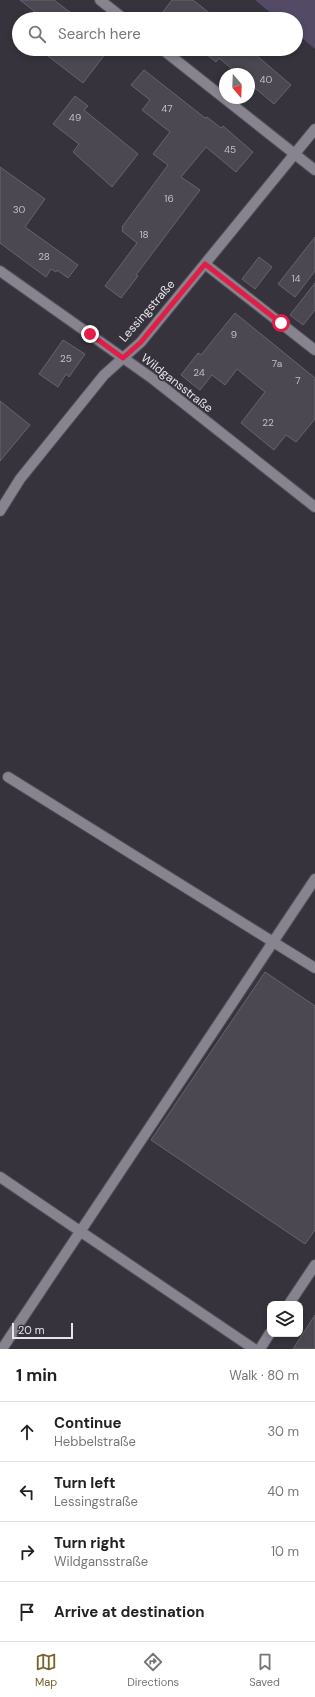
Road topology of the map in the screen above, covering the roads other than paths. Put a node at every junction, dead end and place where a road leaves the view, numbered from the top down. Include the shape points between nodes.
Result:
1 (100, 0) edge
2 (115, 12) edge
3 (171, 56) edge
4 (315, 129) edge
5 (294, 154) junction
6 (315, 170) edge
7 (205, 264) junction
8 (0, 271) edge
9 (315, 350) edge
10 (123, 358) junction
11 (315, 507) edge
12 (0, 511) edge
13 (8, 777) dead end
14 (315, 879) edge
15 (273, 942) junction
16 (315, 968) edge
17 (0, 1177) edge
18 (80, 1233) junction
19 (315, 1265) edge
20 (291, 1301) edge
21 (268, 1337) edge
22 (2, 1349) edge
23 (254, 1349) edge
24 (260, 1349) edge

1 - 2 street
3 - 5 street
4 - 5 street, Lessingstraße
5 - 6 street
5 - 7 street, Lessingstraße
7 - 9 street
7 - 10 street, Lessingstraße via 141,342
8 - 10 street, Wildgansstraße
10 - 11 street, Wildgansstraße
10 - 12 street, Lessingstraße via 99,381 20,480
13 - 15 street
14 - 15 street
15 - 16 street
15 - 18 street
17 - 18 street
18 - 22 street
18 - 23 street
19 - 20 street
21 - 24 street

